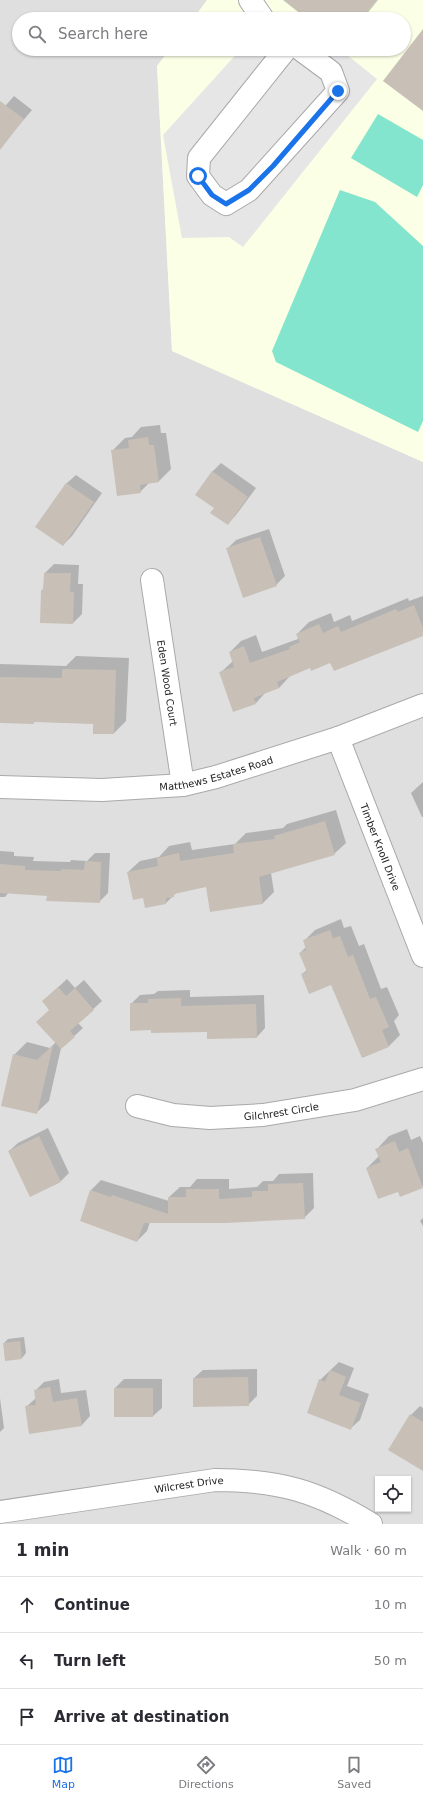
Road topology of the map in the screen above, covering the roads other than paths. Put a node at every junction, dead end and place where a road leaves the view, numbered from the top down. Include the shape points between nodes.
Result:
1 (250, 0) edge
2 (258, 12) edge
3 (280, 56) edge
4 (309, 56) edge
5 (152, 580) dead end
6 (423, 705) edge
7 (338, 738) junction
8 (183, 785) junction
9 (0, 787) edge
10 (423, 956) edge
11 (423, 1079) edge
12 (137, 1106) dead end
13 (0, 1512) edge
14 (371, 1524) edge

1 - 2 street
3 - 4 street via 199,158 198,176 212,195 226,204 249,190 273,166 338,91 331,72
5 - 8 street, Eden Wood Court
6 - 7 street, Matthews Estates Road
7 - 8 street, Matthews Estates Road
7 - 10 street, Timber Knoll Drive
8 - 9 street, Matthews Estates Road via 102,790
11 - 12 street, Gilchrest Circle via 355,1100 263,1115 210,1118 173,1115
13 - 14 street, Wilcrest Drive via 215,1480 241,1480 293,1487 328,1500

